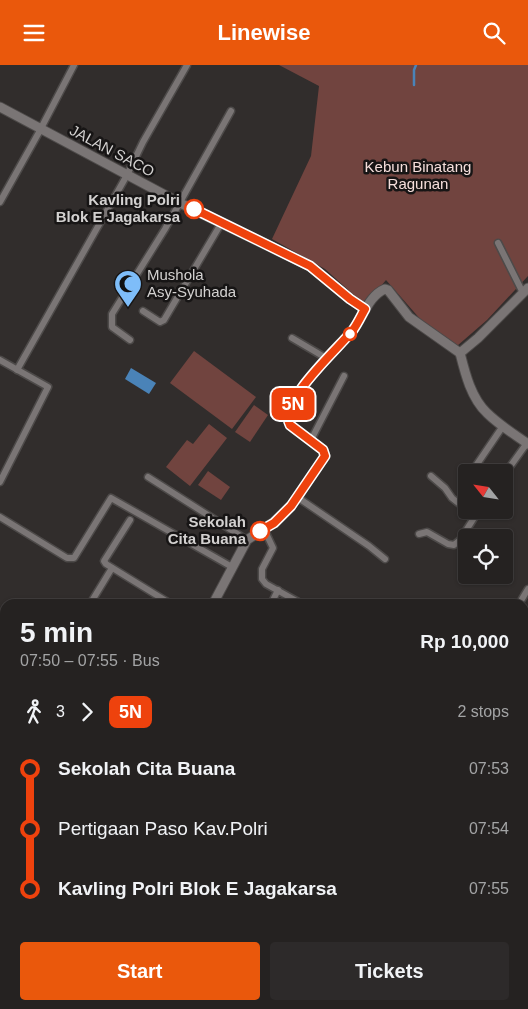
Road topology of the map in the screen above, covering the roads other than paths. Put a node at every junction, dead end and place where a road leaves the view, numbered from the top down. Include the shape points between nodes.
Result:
1 (74, 65) edge
2 (187, 65) edge
3 (0, 107) edge
4 (231, 111) dead end
5 (41, 128) junction
6 (127, 175) junction
7 (0, 202) edge
8 (180, 203) junction
9 (222, 222) junction
10 (498, 243) dead end
11 (525, 291) edge
12 (365, 309) junction
13 (143, 311) dead end
14 (292, 338) dead end
15 (130, 340) dead end
16 (460, 353) junction
17 (326, 358) junction
18 (0, 360) edge
19 (17, 370) junction
20 (344, 376) dead end
21 (503, 426) junction
22 (311, 440) junction
23 (527, 443) edge
24 (477, 464) edge
25 (512, 464) edge
26 (431, 476) dead end
27 (148, 477) dead end
28 (0, 482) edge
29 (297, 497) junction
30 (458, 502) edge
31 (0, 517) edge
32 (474, 519) edge
33 (130, 520) dead end
34 (264, 529) junction
35 (419, 534) dead end
36 (247, 540) junction
37 (385, 559) dead end
38 (232, 567) junction
39 (112, 568) junction
40 (278, 590) junction
41 (93, 599) edge
42 (163, 599) edge
43 (216, 599) edge
44 (274, 599) edge
45 (293, 599) edge

1 - 5 street
2 - 6 street
3 - 5 main road, JALAN SACO
4 - 8 street
5 - 6 main road, JALAN SACO
5 - 7 street
6 - 8 main road, JALAN SACO
6 - 19 street
8 - 9 main road, JALAN SACO
8 - 15 street via 112,314 112,327
9 - 12 main road, JALAN SACO via 310,266
9 - 13 street via 164,320 160,322
10 - 11 street
11 - 16 main road
12 - 16 main road via 382,290 388,290 409,317
12 - 17 main road via 352,331
14 - 17 street
16 - 21 main road via 465,374 480,405
17 - 22 main road via 304,385 288,416 290,425
18 - 19 street
19 - 28 street via 48,387
20 - 22 street
21 - 23 main road
21 - 24 street
22 - 29 main road via 325,456
23 - 25 street
26 - 30 street
27 - 36 street
29 - 34 main road
29 - 37 street
31 - 38 street via 67,558 74,558 111,498
32 - 35 street via 454,545 427,532
33 - 39 street via 104,561
34 - 36 main road
34 - 40 street via 272,548 262,569 262,579
36 - 38 main road
38 - 43 main road
39 - 41 street
39 - 42 street
40 - 44 street
40 - 45 street

